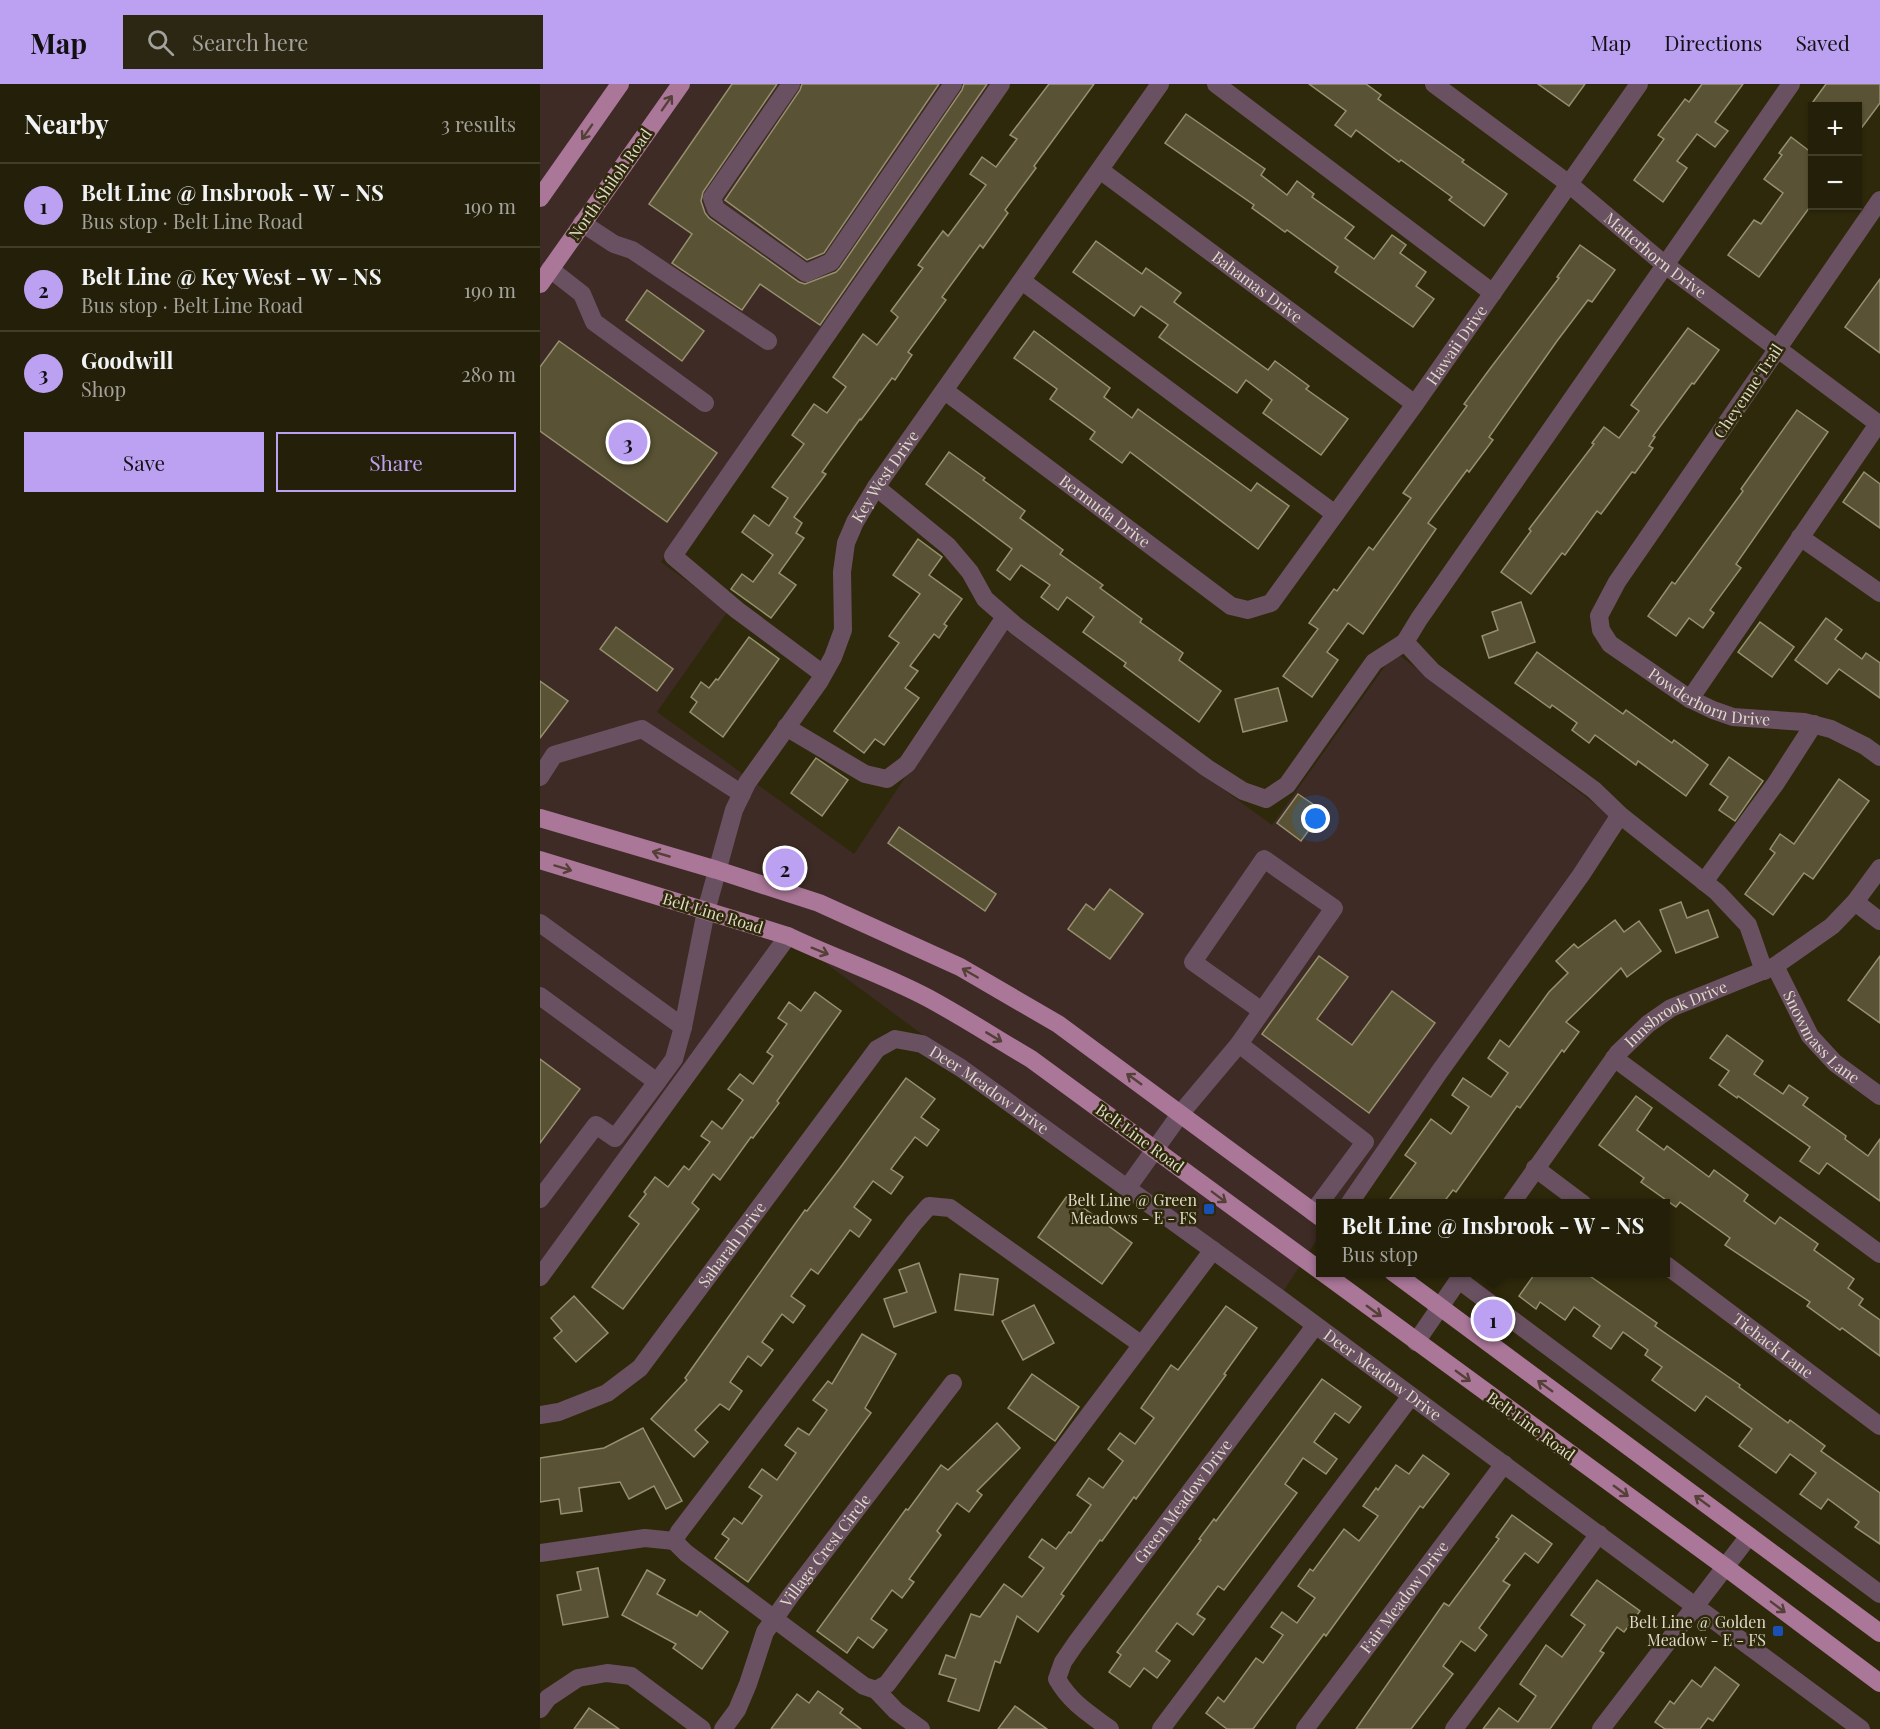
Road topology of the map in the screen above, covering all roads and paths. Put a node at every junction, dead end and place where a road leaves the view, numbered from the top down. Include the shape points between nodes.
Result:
1 (620, 84) edge
2 (681, 84) edge
3 (791, 84) edge
4 (953, 84) edge
5 (1002, 84) edge
6 (1160, 84) edge
7 (1216, 84) edge
8 (1434, 84) edge
9 (1639, 84) edge
10 (1791, 84) edge
11 (1100, 170) junction
12 (1569, 184) junction
13 (540, 198) edge
14 (1880, 200) edge
15 (582, 223) junction
16 (1664, 264) junction
17 (545, 277) edge
18 (1022, 281) junction
19 (1493, 293) junction
20 (768, 341) dead end
21 (1777, 348) junction
22 (945, 391) junction
23 (705, 403) dead end
24 (1415, 404) junction
25 (1879, 425) edge
26 (876, 487) junction
27 (1335, 514) junction
28 (1800, 537) junction
29 (1617, 582) joint
30 (1880, 593) edge
31 (1271, 603) joint
32 (1005, 617) junction
33 (1405, 642) junction
34 (824, 674) junction
35 (1690, 699) junction
36 (1814, 724) junction
37 (786, 727) junction
38 (1880, 757) edge
39 (540, 777) edge
40 (742, 794) junction
41 (1620, 815) junction
42 (540, 818) edge
43 (540, 860) edge
44 (1880, 868) edge
45 (717, 870) junction
46 (1704, 882) junction
47 (1855, 902) junction
48 (706, 910) junction
49 (1880, 921) edge
50 (540, 923) edge
51 (788, 936) junction
52 (1769, 969) junction
53 (540, 996) edge
54 (1262, 1011) junction
55 (683, 1027) junction
56 (895, 1039) joint
57 (1239, 1044) junction
58 (1614, 1059) junction
59 (657, 1082) junction
60 (1880, 1096) edge
61 (1181, 1113) junction
62 (1155, 1149) junction
63 (1535, 1168) junction
64 (1128, 1187) junction
65 (540, 1199) edge
66 (1327, 1199) edge
67 (1352, 1199) edge
68 (1514, 1199) edge
69 (1578, 1199) edge
70 (1316, 1213) edge
71 (1213, 1250) junction
72 (1880, 1254) edge
73 (1316, 1268) edge
74 (1670, 1270) edge
75 (540, 1277) edge
76 (1328, 1277) edge
77 (1400, 1277) edge
78 (1460, 1277) edge
79 (1462, 1277) edge
80 (1440, 1308) junction
81 (1315, 1326) junction
82 (1416, 1342) junction
83 (1142, 1345) junction
84 (953, 1383) dead end
85 (1411, 1396) junction
86 (540, 1416) edge
87 (1880, 1426) edge
88 (1504, 1464) junction
89 (1599, 1534) junction
90 (1749, 1536) junction
91 (674, 1541) junction
92 (540, 1553) edge
93 (1724, 1566) junction
94 (1880, 1594) edge
95 (1696, 1605) junction
96 (774, 1620) junction
97 (1880, 1633) edge
98 (1880, 1683) edge
99 (876, 1690) junction
100 (540, 1709) edge
101 (702, 1729) edge
102 (723, 1729) edge
103 (921, 1729) edge
104 (1110, 1729) edge
105 (1161, 1729) edge
106 (1305, 1729) edge
107 (1454, 1729) edge
108 (1601, 1729) edge
109 (1861, 1729) edge

1 -> 13 main road
15 -> 2 main road, North Shiloh Road
3 - 4 street via 712,198 716,209 806,273 831,262
5 - 34 street via 673,556
6 - 11 street, Key West Drive
7 - 19 street
8 - 12 street, Matterhorn Drive
9 - 12 street, Hawaii Drive
10 - 16 street
11 - 18 street, Key West Drive
11 - 24 street, Bahamas Drive
12 - 16 street, Matterhorn Drive
12 - 19 street, Hawaii Drive
14 - 21 street, Cheyenne Trail
15 - 17 main road, North Shiloh Road
15 - 20 street via 614,244 632,250
16 - 21 street, Matterhorn Drive
16 - 33 street
17 - 23 street via 582,294 594,322
18 - 22 street, Key West Drive
18 - 27 street
19 - 24 street, Hawaii Drive
21 - 25 street, Matterhorn Drive
21 - 29 street, Cheyenne Trail
22 - 26 street, Key West Drive
22 - 31 street, Bermuda Drive via 1231,606 1248,610
24 - 27 street, Hawaii Drive
25 - 28 street
26 - 32 street via 948,546 970,572 985,599
26 - 34 street, Key West Drive via 846,543 843,630
27 - 31 street, Hawaii Drive
28 - 30 street
28 - 35 street
29 - 35 street, Powderhorn Drive via 1599,616 1601,630 1610,644
32 - 33 street via 1207,768 1266,799 1287,785 1374,662
32 - 37 street via 907,764 887,779 865,774
33 - 41 street, Snowmass Lane via 1432,670 1594,790
34 - 37 street, Key West Drive
35 - 36 street, Powderhorn Drive via 1733,717
36 - 38 street, Powderhorn Drive via 1865,746
36 - 46 street
37 - 40 street, Key West Drive
39 - 40 street via 554,755 642,729
40 - 45 street, Key West Drive
41 - 46 street, Snowmass Lane
41 - 67 street
45 -> 42 main road
43 -> 48 main road, Belt Line Road
44 - 47 street, Innsbrook Drive
45 - 48 street, Key West Drive
61 -> 45 main road via 1058,1024 960,967 819,903
46 - 52 street, Snowmass Lane via 1748,925
47 - 49 street
47 - 52 street, Innsbrook Drive via 1832,926
48 - 51 main road, Belt Line Road
48 - 55 street, Key West Drive
50 - 55 street
51 -> 62 main road, Belt Line Road via 928,998 1031,1059
51 - 75 street
52 - 58 street, Innsbrook Drive via 1671,1008 1648,1024
52 - 60 street, Snowmass Lane via 1810,1036 1835,1063
53 - 59 street
54 - 54 street via 1334,908 1264,859 1193,962
54 - 57 street
55 - 59 street, Key West Drive via 674,1059
56 - 64 street, Deer Meadow Drive via 922,1044 962,1068
56 - 86 street, Saharah Drive via 877,1049 640,1368 607,1393
57 - 61 street
57 - 66 street via 1365,1142
58 - 63 street, Innsbrook Drive
58 - 72 street
59 - 65 street, Key West Drive via 615,1138 596,1125
61 - 62 street
61 - 70 main road
62 - 64 street
62 -> 73 main road, Belt Line Road
63 - 68 street, Innsbrook Drive
63 - 69 street
64 - 71 street, Deer Meadow Drive
71 - 81 street, Deer Meadow Drive
71 - 83 street
74 - 87 street, Tiehack Lane
76 -> 82 main road, Belt Line Road
77 - 80 main road
78 - 80 street
79 - 94 street
80 - 82 street
90 -> 80 main road
81 - 85 street, Deer Meadow Drive
81 - 104 street, Green Meadow Drive via 1063,1662 1057,1679 1066,1695
82 -> 93 main road, Belt Line Road
83 - 91 street via 951,1208 929,1206
83 - 99 street via 887,1684
84 - 96 street, Village Crest Circle
85 - 88 street, Deer Meadow Drive
85 - 105 street
88 - 89 street, Deer Meadow Drive
88 - 106 street, Fair Meadow Drive
89 - 95 street, Deer Meadow Drive
89 - 107 street
90 - 93 street
90 - 97 main road
91 - 92 street via 645,1538
91 - 96 street
93 - 95 street
93 -> 98 main road, Belt Line Road
95 - 108 street
95 - 109 street, Deer Meadow Drive
96 - 99 street via 864,1686
96 - 102 street, Village Crest Circle via 765,1632 736,1710
99 - 103 street
100 - 101 street via 548,1698 578,1678 607,1673 631,1676

